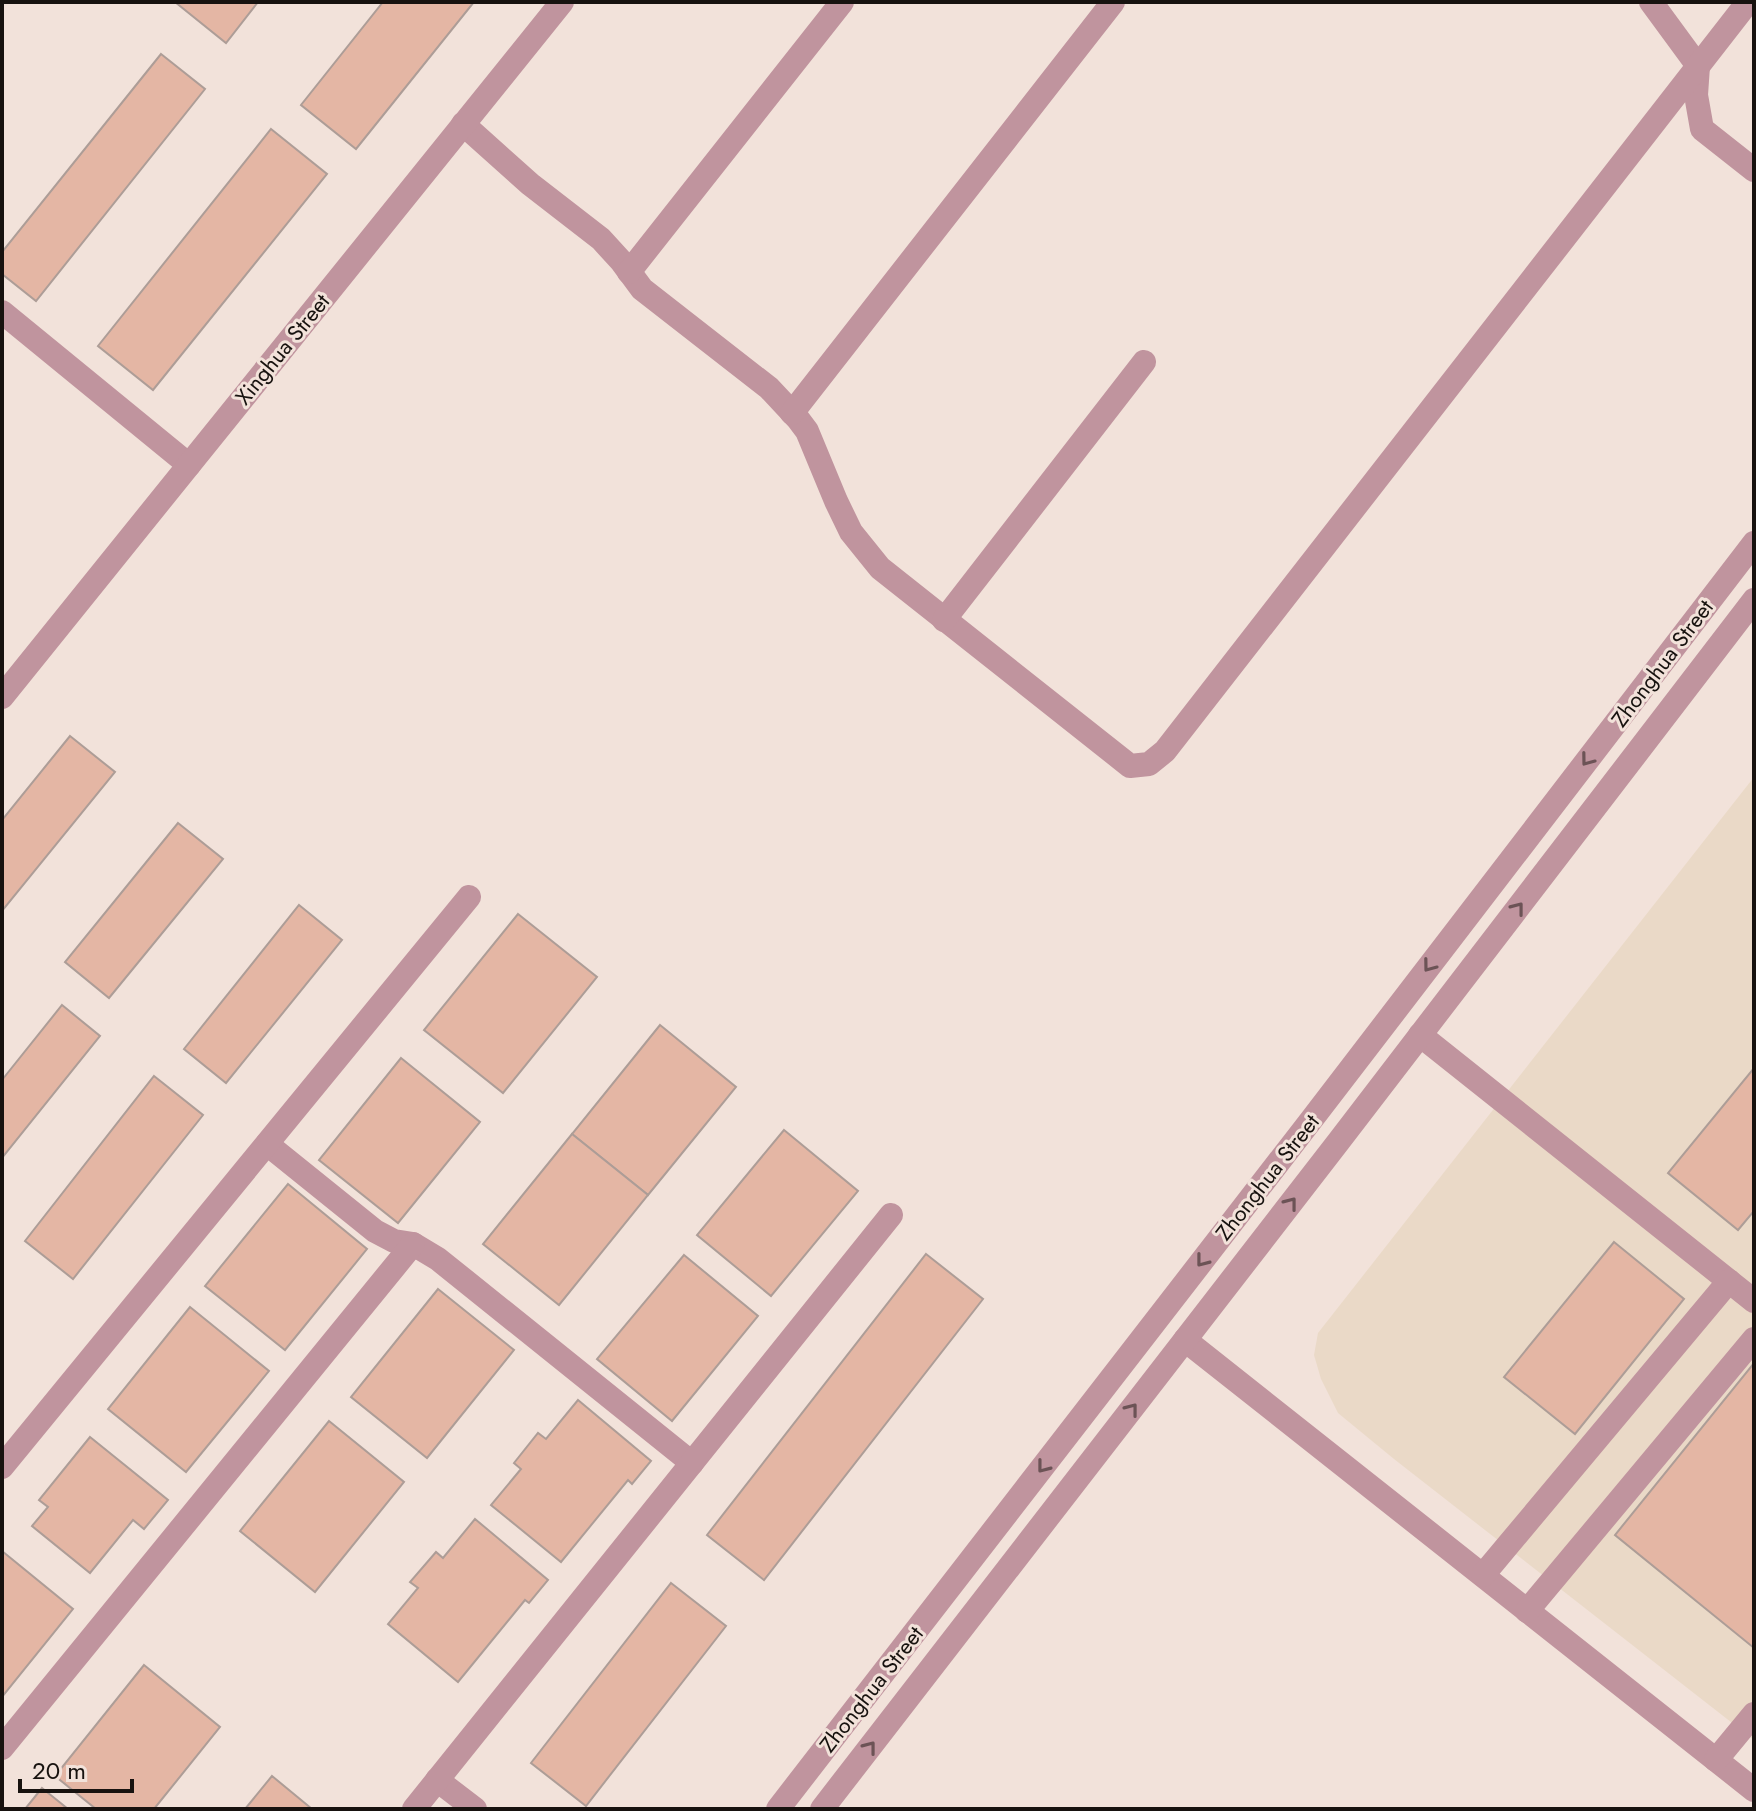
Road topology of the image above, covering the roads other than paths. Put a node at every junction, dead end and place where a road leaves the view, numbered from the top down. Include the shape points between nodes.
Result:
1 (562, 2) edge
2 (842, 2) edge
3 (1113, 2) edge
4 (1651, 2) edge
5 (1748, 2) edge
6 (1698, 66) junction
7 (463, 124) junction
8 (1754, 170) edge
9 (629, 272) junction
10 (2, 312) edge
11 (1144, 362) dead end
12 (792, 413) junction
13 (189, 465) junction
14 (1754, 543) edge
15 (1754, 600) edge
16 (944, 620) junction
17 (2, 697) edge
18 (469, 897) dead end
19 (1420, 1035) junction
20 (267, 1144) junction
21 (891, 1215) dead end
22 (413, 1244) junction
23 (1729, 1281) junction
24 (1754, 1301) edge
25 (1754, 1339) edge
26 (1185, 1340) junction
27 (692, 1463) junction
28 (2, 1467) edge
29 (1483, 1575) junction
30 (1527, 1611) junction
31 (1754, 1714) edge
32 (2, 1748) edge
33 (1716, 1760) junction
34 (437, 1780) junction
35 (1754, 1790) edge
36 (414, 1809) edge
37 (475, 1809) edge
38 (778, 1809) edge
39 (822, 1809) edge

1 - 7 street, Xinghua Street
2 - 9 street
3 - 12 street
4 - 6 street
5 - 6 street
6 - 8 street via 1702,129
6 - 16 street via 1165,751 1149,764 1130,766
7 - 9 street via 601,239
7 - 13 street, Xinghua Street
9 - 12 street via 642,289 769,388
10 - 13 street
11 - 16 street
12 - 16 street via 807,431 851,532 880,568
13 - 17 street, Xinghua Street
14 -> 38 street, Zhonghua Street
19 -> 15 street, Zhonghua Street
18 - 20 street
19 - 23 street
26 -> 19 street, Zhonghua Street
20 - 22 street via 375,1231
20 - 28 street
21 - 27 street
22 - 27 street
22 - 32 street
23 - 24 street
23 - 29 street
25 - 30 street
26 - 29 street
39 -> 26 street, Zhonghua Street
27 - 34 street
29 - 30 street
30 - 33 street
31 - 33 street
33 - 35 street
34 - 36 street
34 - 37 street

